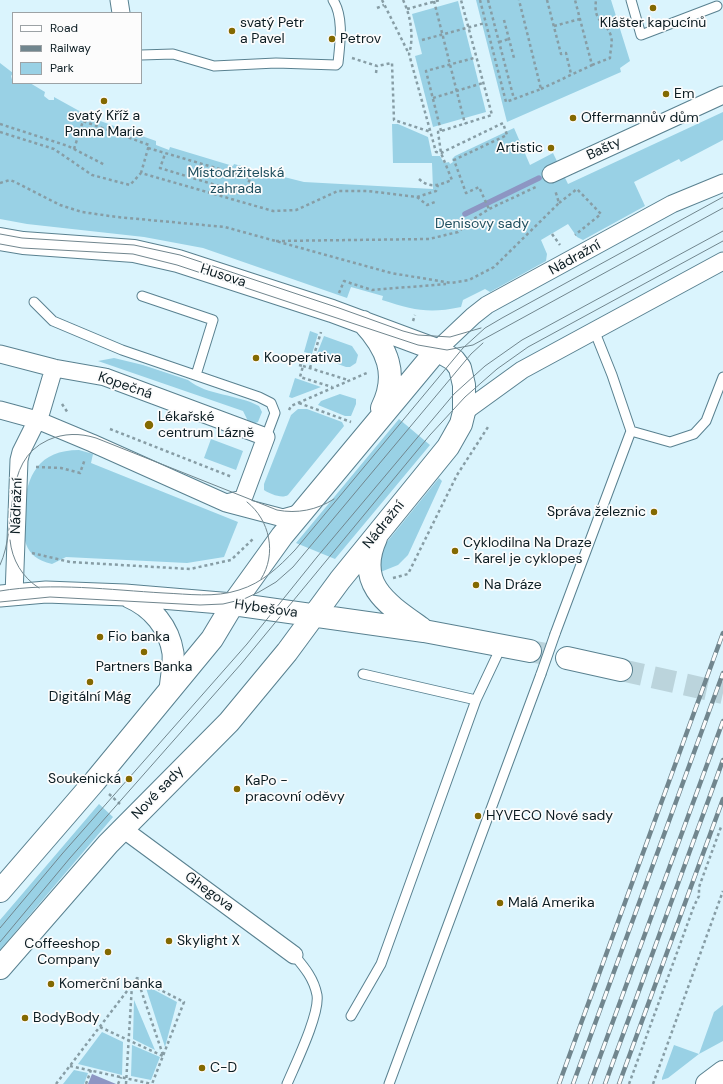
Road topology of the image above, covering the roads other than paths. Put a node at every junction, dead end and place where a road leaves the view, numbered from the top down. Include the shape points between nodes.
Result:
1 (120, 0) edge
2 (334, 0) edge
3 (630, 0) edge
4 (717, 6) dead end
5 (121, 12) edge
6 (142, 55) edge
7 (723, 95) edge
8 (551, 174) road end
9 (723, 183) edge
10 (0, 239) edge
11 (723, 261) edge
12 (142, 296) dead end
13 (34, 302) dead end
14 (363, 322) junction
15 (594, 330) junction
16 (438, 350) junction
17 (0, 354) edge
18 (54, 368) junction
19 (196, 375) junction
20 (723, 377) edge
21 (0, 410) edge
22 (464, 412) junction
23 (37, 420) junction
24 (374, 425) junction
25 (631, 431) junction
26 (266, 438) junction
27 (226, 503) junction
28 (301, 513) junction
29 (380, 530) junction
30 (7, 596) edge
31 (124, 596) junction
32 (234, 604) junction
33 (314, 615) junction
34 (424, 631) junction
35 (502, 645) junction
36 (530, 651) tunnel mouth
37 (567, 658) tunnel mouth
38 (621, 670) tunnel mouth
39 (363, 674) dead end
40 (170, 690) junction
41 (476, 700) junction
42 (129, 822) junction
43 (0, 891) edge
44 (294, 955) joint
45 (0, 968) edge
46 (350, 1016) dead end
47 (723, 1072) edge
48 (391, 1082) edge
49 (287, 1084) edge
50 (707, 1084) edge

1 - 5 street
2 - 6 lane via 339,10 340,50 336,66 276,63 214,66 173,54
3 - 4 lane via 641,35
7 - 8 street, Bašty
9 - 16 street, Nádražní via 672,204 487,306
10 - 14 main road, Husova via 134,251 178,261
11 - 15 street
12 - 19 lane via 213,320
13 - 19 lane via 52,321 122,350
14 - 16 main road, Husova
14 - 24 main road via 371,330 385,354 391,374 388,397
15 - 22 street via 522,370
15 - 25 lane
16 - 22 main road, Nádražní via 454,360 460,368 464,385
16 - 24 main road, Nádražní
17 - 18 street, Kopečná
18 - 23 street, Nádražní
18 - 26 street, Kopečná via 105,377
19 - 26 lane via 271,403 275,413
20 - 25 lane via 706,421 694,434 670,442
21 - 23 street
22 - 29 main road, Nádražní via 461,424 448,447
23 - 27 street
23 - 30 street, Nádražní via 19,460
24 - 28 main road, Nádražní
25 - 48 lane, bridge
26 - 27 street via 243,499
27 - 28 street via 284,518
28 - 32 main road, Nádražní
29 - 33 main road, Nádražní
29 - 34 main road via 370,556 372,583 378,594 391,607
30 - 31 street, Hybešova via 46,592
31 - 32 street, Hybešova
31 - 40 street via 147,607 166,632 173,654
32 - 33 main road, Hybešova
32 - 40 main road via 212,638
33 - 34 main road, Hybešova
33 - 42 main road, Nové sady via 287,652 228,722
34 - 35 main road, Hybešova
35 - 36 main road, Hybešova
35 - 41 lane
37 - 38 main road
39 - 41 lane
40 - 43 main road
41 - 46 lane via 381,964
42 - 44 street, Ghegova
42 - 45 main road, Nové sady
44 - 49 lane via 310,974 317,997 314,1014
47 - 50 main road

